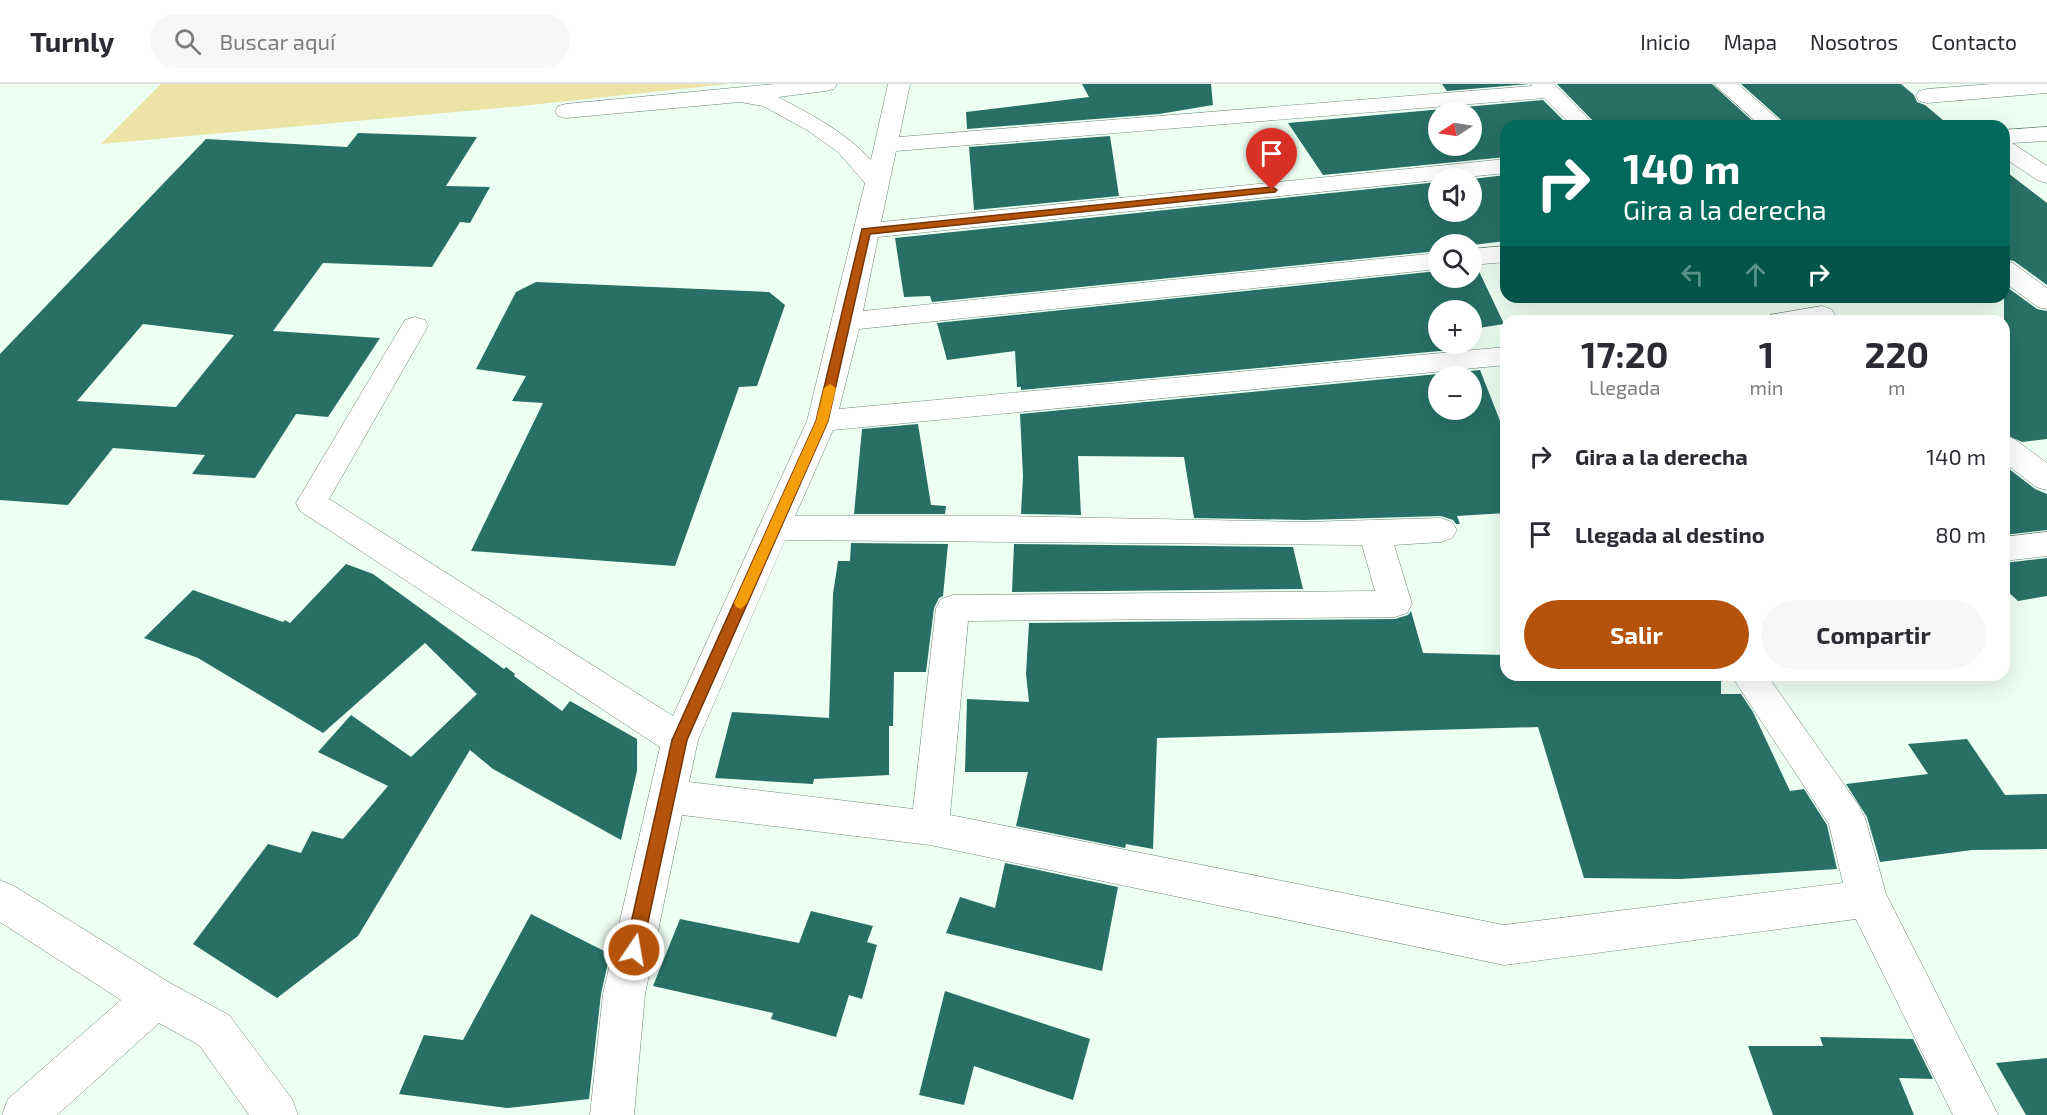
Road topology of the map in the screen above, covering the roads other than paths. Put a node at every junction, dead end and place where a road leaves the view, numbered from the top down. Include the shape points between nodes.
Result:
1 (826, 84) edge
2 (899, 84) edge
3 (1725, 84) edge
4 (2047, 86) edge
5 (1545, 87) edge
6 (732, 96) junction
7 (1927, 96) dead end
8 (566, 111) dead end
9 (1579, 120) edge
10 (1768, 120) edge
11 (2047, 134) edge
12 (2010, 137) edge
13 (886, 145) junction
14 (2010, 152) edge
15 (1500, 167) edge
16 (2047, 176) edge
17 (877, 181) junction
18 (866, 231) junction
19 (1500, 255) edge
20 (1482, 256) edge
21 (1428, 262) edge
22 (2010, 273) edge
23 (2047, 301) edge
24 (1806, 303) edge
25 (1822, 315) edge
26 (847, 321) junction
27 (415, 326) dead end
28 (1500, 357) edge
29 (822, 421) junction
30 (774, 528) junction
31 (1441, 530) dead end
32 (1375, 534) junction
33 (2047, 544) edge
34 (2010, 548) edge
35 (1752, 681) edge
36 (680, 740) junction
37 (666, 796) junction
38 (930, 828) junction
39 (0, 899) edge
40 (1867, 899) junction
41 (155, 998) junction
42 (24, 1115) edge
43 (276, 1115) edge
44 (612, 1115) edge
45 (1976, 1115) edge

1 - 6 street
2 - 13 street
3 - 10 street
4 - 7 street
5 - 9 street
5 - 13 street
6 - 8 street
6 - 17 street via 768,100 815,124 846,147
11 - 12 street
13 - 17 street
14 - 16 street
15 - 18 street
17 - 18 street
18 - 26 street
19 - 20 street
21 - 26 street
22 - 23 street
24 - 25 street
26 - 29 street
27 - 36 street via 312,503
28 - 29 street
29 - 30 street
30 - 32 street
30 - 36 street
31 - 32 street
32 - 38 street via 1395,604 953,608
33 - 34 street
35 - 40 street via 1846,818
36 - 37 street
37 - 38 street
37 - 44 street via 624,994
38 - 40 street via 1504,945
39 - 41 street
40 - 45 street
41 - 42 street
41 - 43 street via 214,1030

